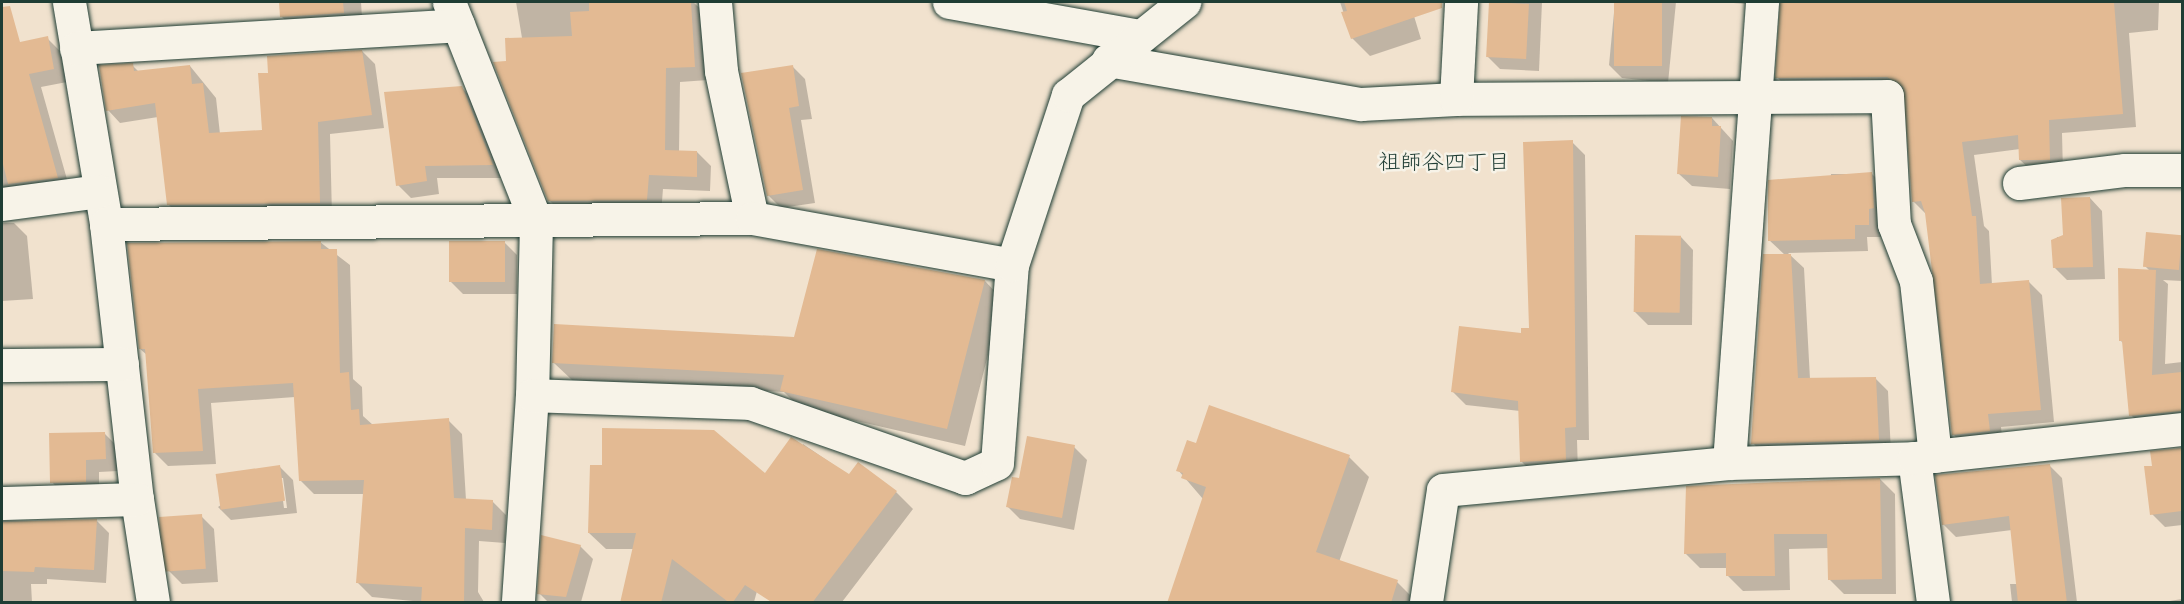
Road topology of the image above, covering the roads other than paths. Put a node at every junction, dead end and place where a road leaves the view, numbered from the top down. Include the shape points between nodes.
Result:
1 (69, 2) edge
2 (715, 2) edge
3 (949, 2) edge
4 (1184, 2) edge
5 (1461, 2) edge
6 (1762, 2) edge
7 (453, 13) edge
8 (1140, 36) junction
9 (76, 48) junction
10 (1108, 60) junction
11 (1753, 98) junction
12 (1456, 99) junction
13 (2182, 170) edge
14 (2019, 183) dead end
15 (99, 190) junction
16 (2, 204) edge
17 (752, 218) junction
18 (536, 222) junction
19 (106, 224) junction
20 (1012, 265) junction
21 (123, 364) junction
22 (2, 366) edge
23 (532, 395) junction
24 (2182, 429) edge
25 (1925, 457) junction
26 (1729, 463) junction
27 (136, 499) junction
28 (2, 503) edge
29 (153, 603) edge
30 (518, 603) edge
31 (1426, 603) edge
32 (1933, 603) edge

1 - 9 street
2 - 17 street via 721,71
3 - 8 street
4 - 8 street
5 - 12 street
6 - 11 street
7 - 9 street
7 - 18 street
8 - 10 street
9 - 15 street
10 - 12 street via 1361,104
10 - 20 street via 1068,94
11 - 12 street
11 - 25 street via 1887,96 1894,224 1916,281
11 - 26 street
13 - 14 street via 2125,170
15 - 16 street
15 - 19 street
17 - 18 street
17 - 20 street
18 - 19 street
18 - 23 street
19 - 21 street
20 - 23 street via 997,463 965,478 750,403
21 - 22 street
21 - 27 street
23 - 30 street
24 - 25 street
25 - 26 street
25 - 32 street
26 - 31 street via 1443,490
27 - 28 street
27 - 29 street

